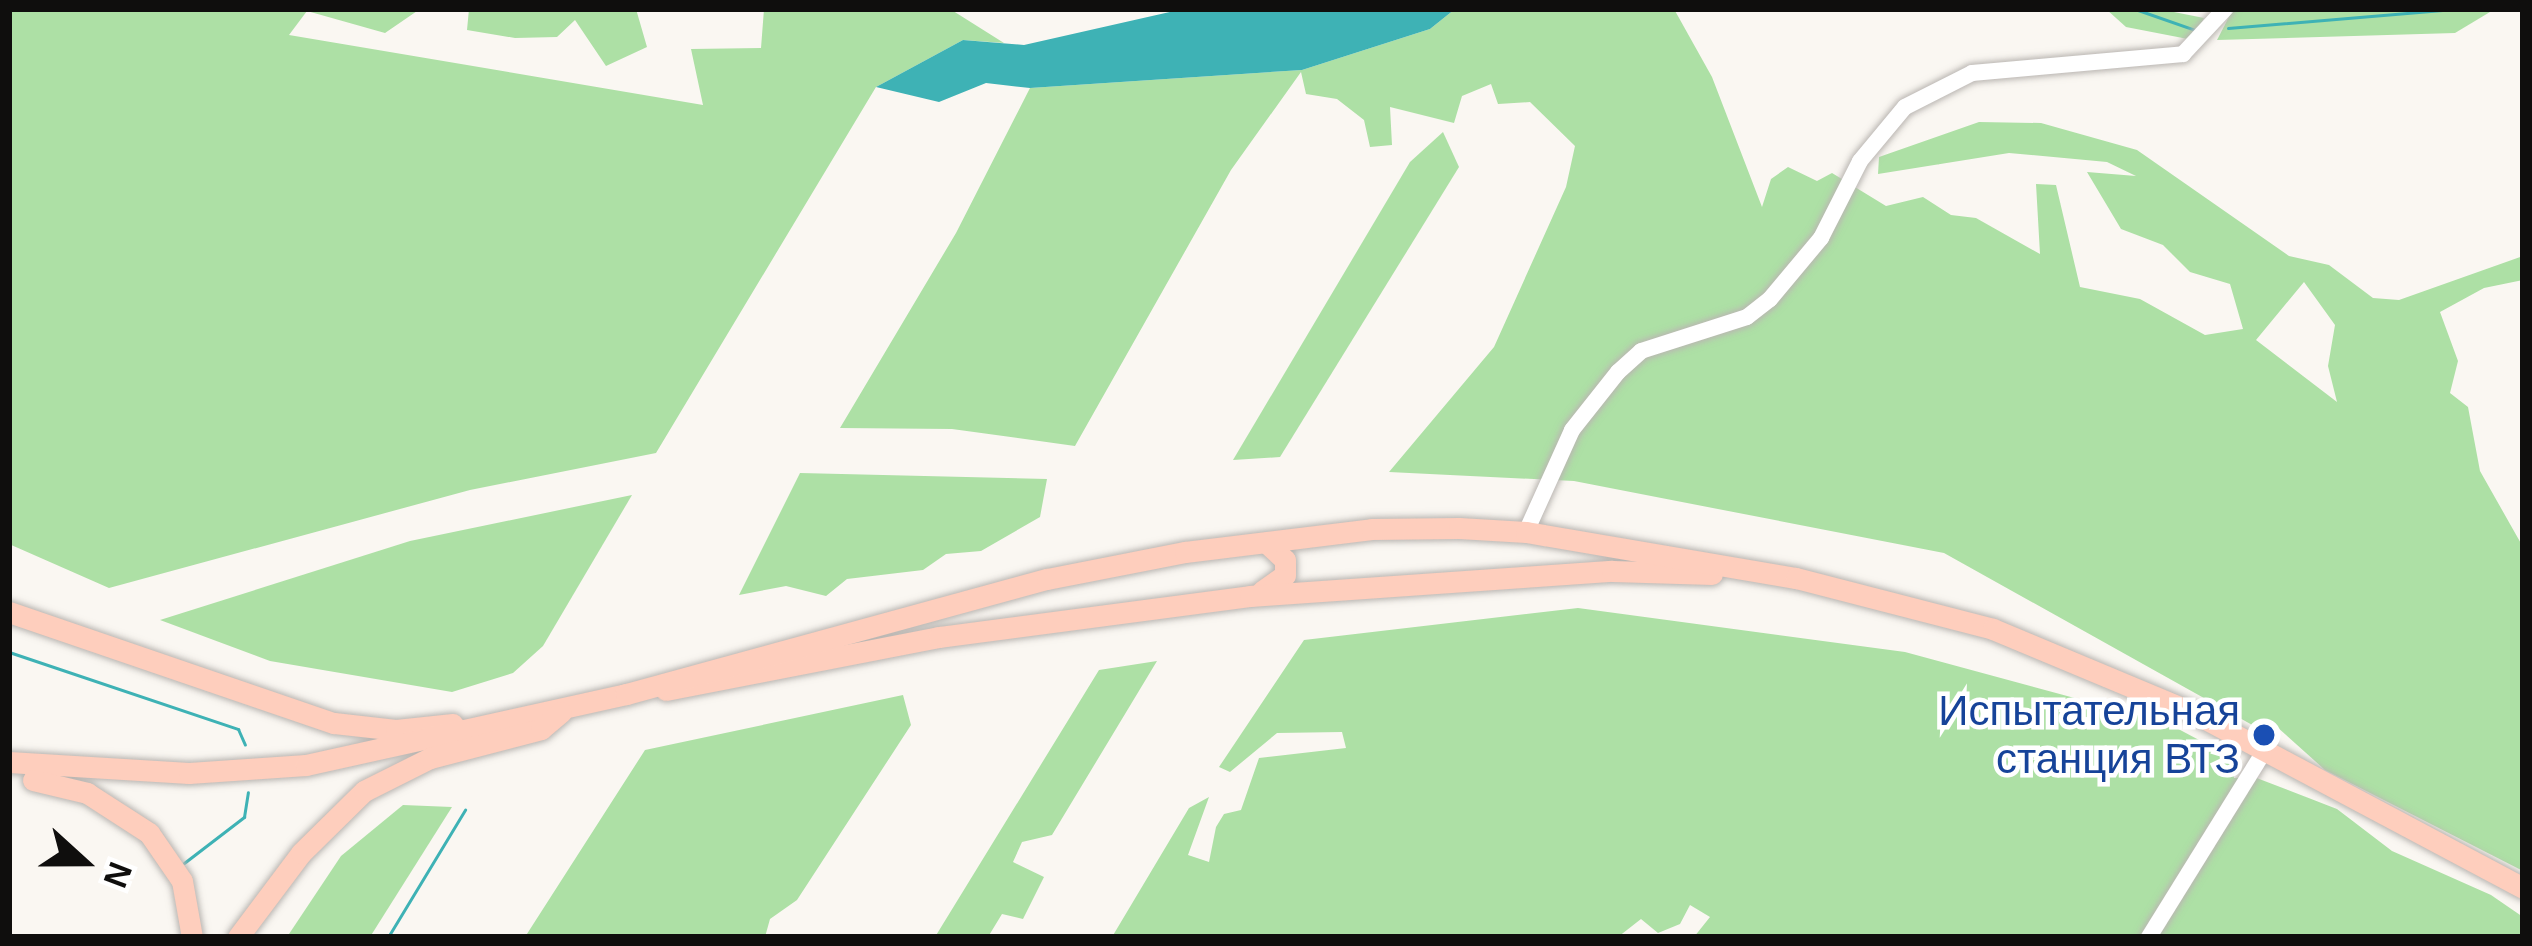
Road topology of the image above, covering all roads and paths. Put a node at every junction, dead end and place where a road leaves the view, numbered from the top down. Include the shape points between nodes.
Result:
1 (2225, 9) edge
2 (1526, 532) junction
3 (1266, 542) junction
4 (1862, 595) junction
5 (1250, 596) junction
6 (9, 612) edge
7 (626, 694) junction
8 (566, 707) junction
9 (2265, 750) junction
10 (9, 762) edge
11 (9, 775) edge
12 (2523, 888) edge
13 (192, 937) edge
14 (238, 937) edge
15 (2149, 937) edge

1 - 2 street via 2182,53 1972,74 1905,106 1860,160 1821,238 1770,298 1747,317 1641,351 1618,372 1572,430
2 - 3 main road via 1372,529
2 - 4 main road
3 - 5 main road via 1286,560 1285,575
3 - 7 main road via 1047,579
4 - 5 main road via 1719,574 1612,571
4 - 9 main road via 2051,650
5 - 7 main road via 939,637
6 - 8 main road via 334,723 396,730
7 - 8 main road
8 - 10 main road via 306,765 189,773
8 - 14 main road via 541,729 430,758 364,791 331,819
9 - 12 main road
9 - 15 street
11 - 13 main road via 87,793 149,833 182,881

